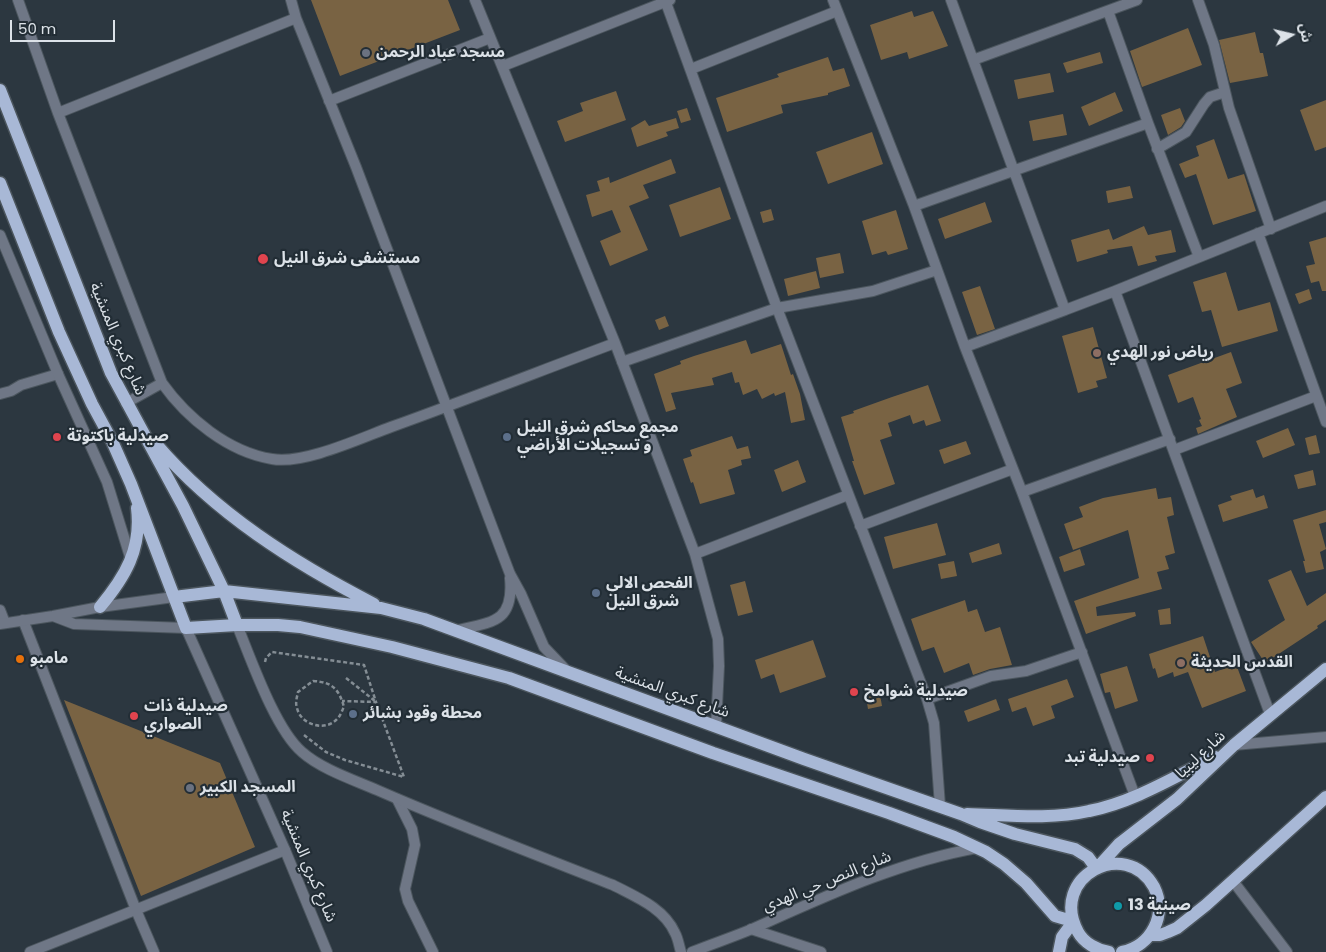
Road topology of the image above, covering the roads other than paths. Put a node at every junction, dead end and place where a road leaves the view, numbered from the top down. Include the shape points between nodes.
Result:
1 (18, 0) edge
2 (291, 0) edge
3 (475, 0) edge
4 (833, 0) edge
5 (951, 0) edge
6 (1136, 0) edge
7 (1198, 0) edge
8 (667, 1) edge
9 (1124, 2) edge
10 (837, 11) junction
11 (1108, 11) junction
12 (296, 18) junction
13 (490, 38) junction
14 (973, 60) junction
15 (503, 66) junction
16 (691, 69) junction
17 (0, 90) edge
18 (1225, 92) junction
19 (329, 101) junction
20 (58, 113) junction
21 (1148, 123) junction
22 (1157, 149) junction
23 (1014, 171) junction
24 (0, 182) edge
25 (914, 206) junction
26 (1326, 206) edge
27 (1271, 229) junction
28 (1258, 233) junction
29 (0, 235) edge
30 (1199, 257) junction
31 (937, 270) junction
32 (1115, 291) junction
33 (777, 308) junction
34 (1065, 310) junction
35 (615, 343) junction
36 (965, 347) junction
37 (622, 362) junction
38 (58, 374) junction
39 (162, 383) junction
40 (0, 394) edge
41 (1316, 396) junction
42 (126, 403) junction
43 (447, 407) junction
44 (136, 420) junction
45 (1326, 422) edge
46 (1170, 439) junction
47 (1174, 450) junction
48 (1013, 469) junction
49 (131, 484) junction
50 (1022, 492) junction
51 (848, 494) junction
52 (860, 526) junction
53 (695, 554) junction
54 (131, 560) junction
55 (510, 574) junction
56 (224, 591) junction
57 (174, 597) junction
58 (100, 606) junction
59 (381, 608) junction
60 (0, 610) edge
61 (54, 616) junction
62 (22, 620) junction
63 (3, 623) edge
64 (237, 624) junction
65 (186, 628) junction
66 (458, 630) junction
67 (1082, 652) junction
68 (1326, 669) edge
69 (566, 670) junction
70 (927, 699) junction
71 (1270, 714) junction
72 (716, 727) junction
73 (1326, 737) edge
74 (1230, 748) junction
75 (1135, 796) junction
76 (1326, 797) edge
77 (397, 799) junction
78 (940, 806) junction
79 (961, 814) junction
80 (977, 848) junction
81 (285, 850) junction
82 (1098, 867) junction
83 (1233, 881) junction
84 (136, 910) junction
85 (1072, 921) junction
86 (751, 929) junction
87 (1145, 944) edge
88 (30, 952) edge
89 (154, 952) edge
90 (326, 952) edge
91 (433, 952) edge
92 (680, 952) edge
93 (692, 952) edge
94 (821, 952) edge
95 (1059, 952) edge
96 (1109, 952) edge
97 (1122, 952) edge
98 (1287, 952) edge

1 - 20 street
2 - 12 street
3 - 13 street
4 - 10 street
5 - 14 street
6 - 9 street
7 - 18 street via 1214,45
8 - 15 street
8 - 16 street
9 - 11 street
10 - 16 street
10 - 25 street
11 - 14 street
11 - 21 street
12 - 19 street
12 - 20 street
13 - 15 street
13 - 19 street
14 - 23 street
15 - 35 street
16 - 33 street
17 - 42 main road, شارع كبري المنشية via 92,326
18 - 22 street via 1210,97 1186,132
18 - 27 street
19 - 43 street
20 - 39 street
21 - 22 street
21 - 23 street
22 - 30 street
23 - 25 street
23 - 34 street
24 - 49 main road, شارع كبري المنشية via 58,332
25 - 31 street
26 - 27 street
27 - 28 street
28 - 30 street
28 - 41 street
29 - 38 street
30 - 32 street
31 - 33 street via 873,291
31 - 36 street
32 - 34 street
32 - 46 street
33 - 37 street
33 - 51 street
34 - 36 street
35 - 37 street
35 - 43 street
36 - 48 street
37 - 53 street
38 - 40 street
38 - 54 street via 107,482
39 - 42 street
39 - 43 street via 174,400 211,434 272,460 304,458
41 - 45 street
41 - 47 street
42 - 44 main road, شارع كبري المنشية
43 - 55 street
44 - 56 main road, شارع كبري المنشية
44 - 59 main road via 173,464 204,494 282,552
46 - 47 street
46 - 50 street
47 - 71 street
48 - 50 street
48 - 52 street
49 - 54 main road via 139,533
49 - 57 main road, شارع كبري المنشية
50 - 67 street
51 - 52 street
51 - 53 street
52 - 70 street
53 - 72 street via 718,639
54 - 58 main road via 118,585
55 - 66 street via 512,591 506,611 492,621
55 - 69 street via 544,647
56 - 57 main road, شارع كبري المنشية
56 - 59 main road, شارع كبري المنشية
56 - 64 main road, شارع كبري المنشية
57 - 58 street
57 - 65 main road, شارع كبري المنشية
58 - 61 street
59 - 66 main road, شارع كبري المنشية
60 - 63 street
61 - 62 street
61 - 65 street via 74,624
62 - 63 street
62 - 84 street
64 - 65 main road
64 - 77 street via 266,695 287,733 302,752 324,766
64 - 80 main road via 320,631 509,678 926,826
65 - 81 street, شارع كبري المنشية
66 - 69 main road, شارع كبري المنشية
67 - 70 street via 1026,671 991,676
67 - 75 street
68 - 71 main road, شارع ليبيا
69 - 72 main road, شارع كبري المنشية
70 - 78 street via 934,723
71 - 74 main road, شارع ليبيا
72 - 78 main road, شارع كبري المنشية
73 - 74 street
74 - 75 main road
74 - 82 main road, شارع ليبيا via 1182,795 1119,844
75 - 79 main road via 1102,808 1068,815
76 - 83 main road
77 - 91 street via 412,829 415,845 405,889
77 - 92 street via 613,886 645,902 662,915 675,933
78 - 79 main road, شارع كبري المنشية
79 - 82 main road, شارع كبري المنشية via 1015,834 1075,849
80 - 85 main road via 1014,871 1055,916
80 - 86 street, شارع النص حي الهدي via 908,865
81 - 84 street
81 - 90 street, شارع كبري المنشية
82 - 85 main road, شارع ليبيا via 1078,883 1071,906
82 - 87 main road via 1124,865 1136,869 1150,882 1158,899 1159,912
83 - 87 main road via 1177,928
83 - 98 street
84 - 88 street
84 - 89 street
85 - 95 main road via 1062,937
85 - 96 main road via 1090,945
86 - 93 street, شارع النص حي الهدي
86 - 94 street
87 - 97 main road

